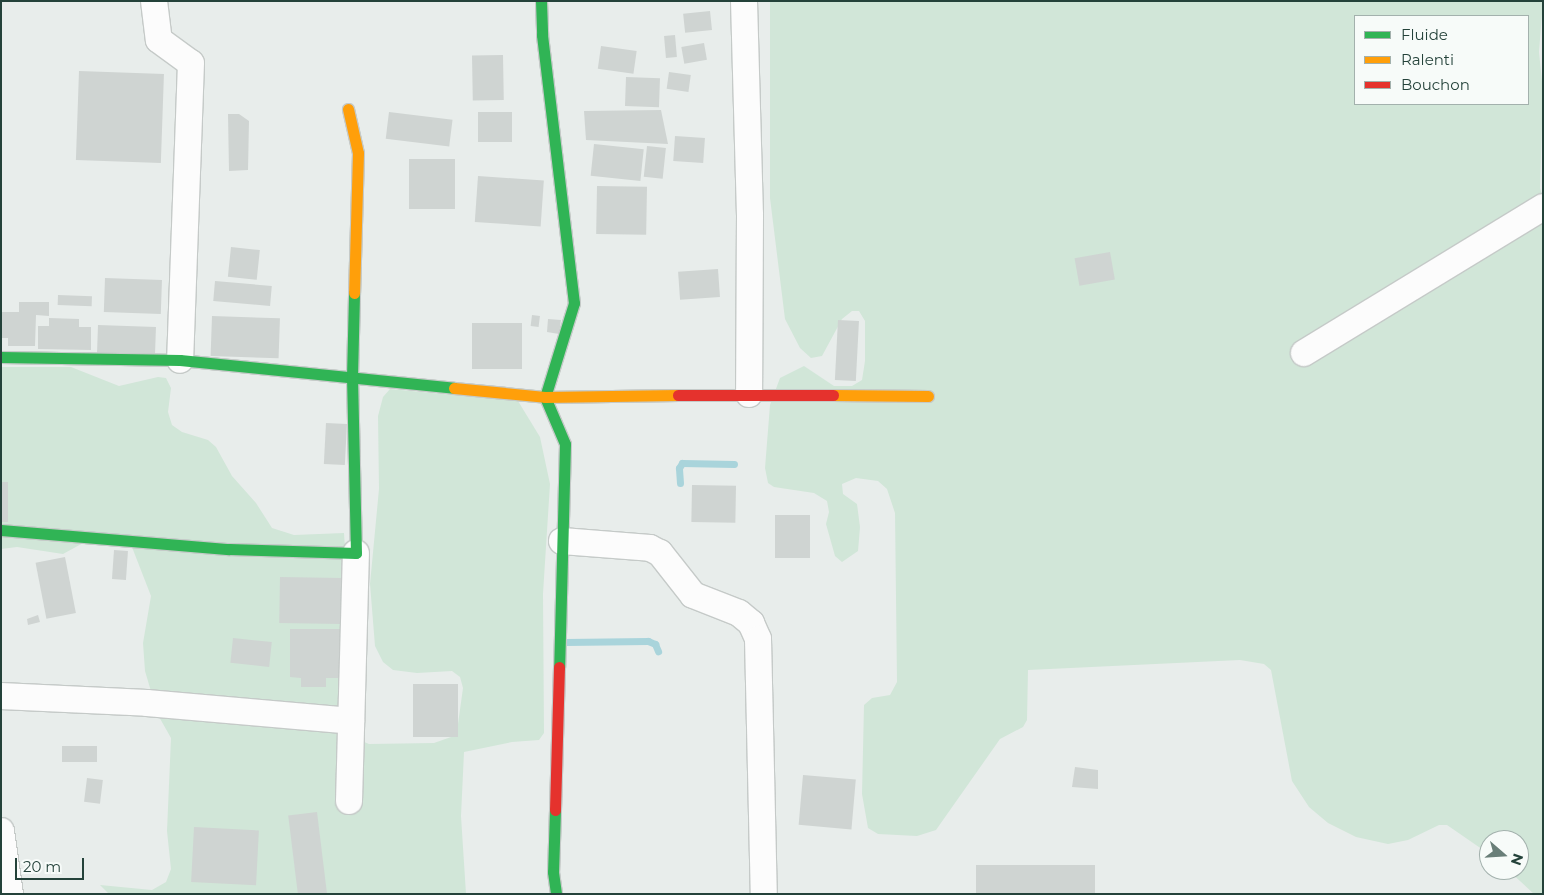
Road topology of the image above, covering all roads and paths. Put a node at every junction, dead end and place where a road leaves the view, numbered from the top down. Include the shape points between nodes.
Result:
1 (154, 1) edge
2 (541, 1) edge
3 (744, 1) edge
4 (348, 110) dead end
5 (1543, 207) edge
6 (1304, 353) dead end
7 (1, 357) edge
8 (180, 360) junction
9 (352, 376) junction
10 (749, 394) junction
11 (928, 396) dead end
12 (545, 397) junction
13 (1, 530) edge
14 (562, 541) junction
15 (356, 553) junction
16 (1, 696) edge
17 (351, 721) junction
18 (349, 801) dead end
19 (1, 831) edge
20 (10, 894) edge
21 (556, 894) edge
22 (764, 894) edge

1 - 8 street via 159,40 191,63
2 - 12 street via 542,35 574,303
3 - 10 street via 750,215
4 - 9 street via 358,152
5 - 6 street
7 - 8 street
8 - 9 street
9 - 12 street
9 - 15 street
10 - 11 street
10 - 12 street
12 - 14 street via 565,444
13 - 15 street via 230,549
14 - 21 street via 553,872
14 - 22 street via 650,548 660,553 693,595 739,613 751,623 758,638
15 - 17 street
16 - 17 street via 147,703
17 - 18 street
19 - 20 street

